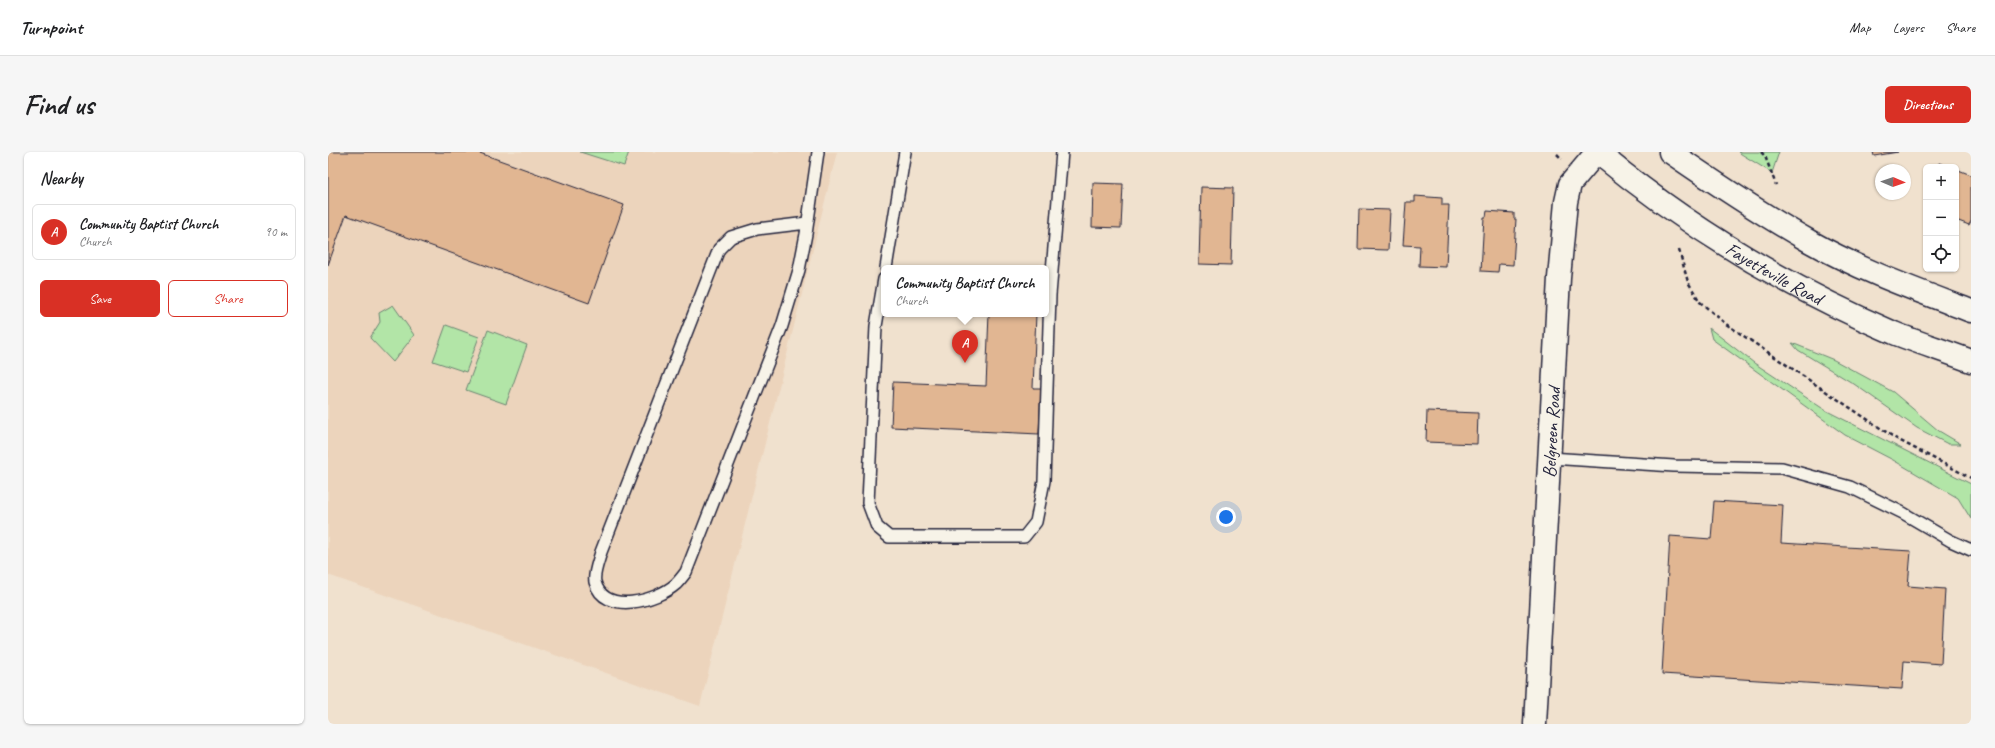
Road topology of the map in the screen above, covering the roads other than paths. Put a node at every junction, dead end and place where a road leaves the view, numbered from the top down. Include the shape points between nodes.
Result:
1 (818, 152) edge
2 (905, 152) edge
3 (1062, 152) edge
4 (1597, 152) edge
5 (1670, 152) edge
6 (807, 223) junction
7 (886, 265) edge
8 (881, 297) edge
9 (1971, 311) edge
10 (1971, 361) edge
11 (1550, 458) junction
12 (1971, 550) edge
13 (1535, 724) edge

1 - 6 lane
2 - 7 lane
3 - 8 lane via 1050,295 1044,481 1036,522 1024,537 889,537 877,527 868,503 876,326
4 - 10 main road, Fayetteville Road via 1676,214 1790,283 1894,333
4 - 11 main road, Belgreen Road via 1570,184 1566,202 1559,278
5 - 9 main road via 1809,241 1867,270
6 - 6 lane via 799,270 782,326 686,572 675,584 650,598 634,603 615,602 600,594 594,580 601,552 719,249 731,237 757,229
11 - 12 lane via 1674,466 1782,468 1850,487
11 - 13 main road, Belgreen Road

